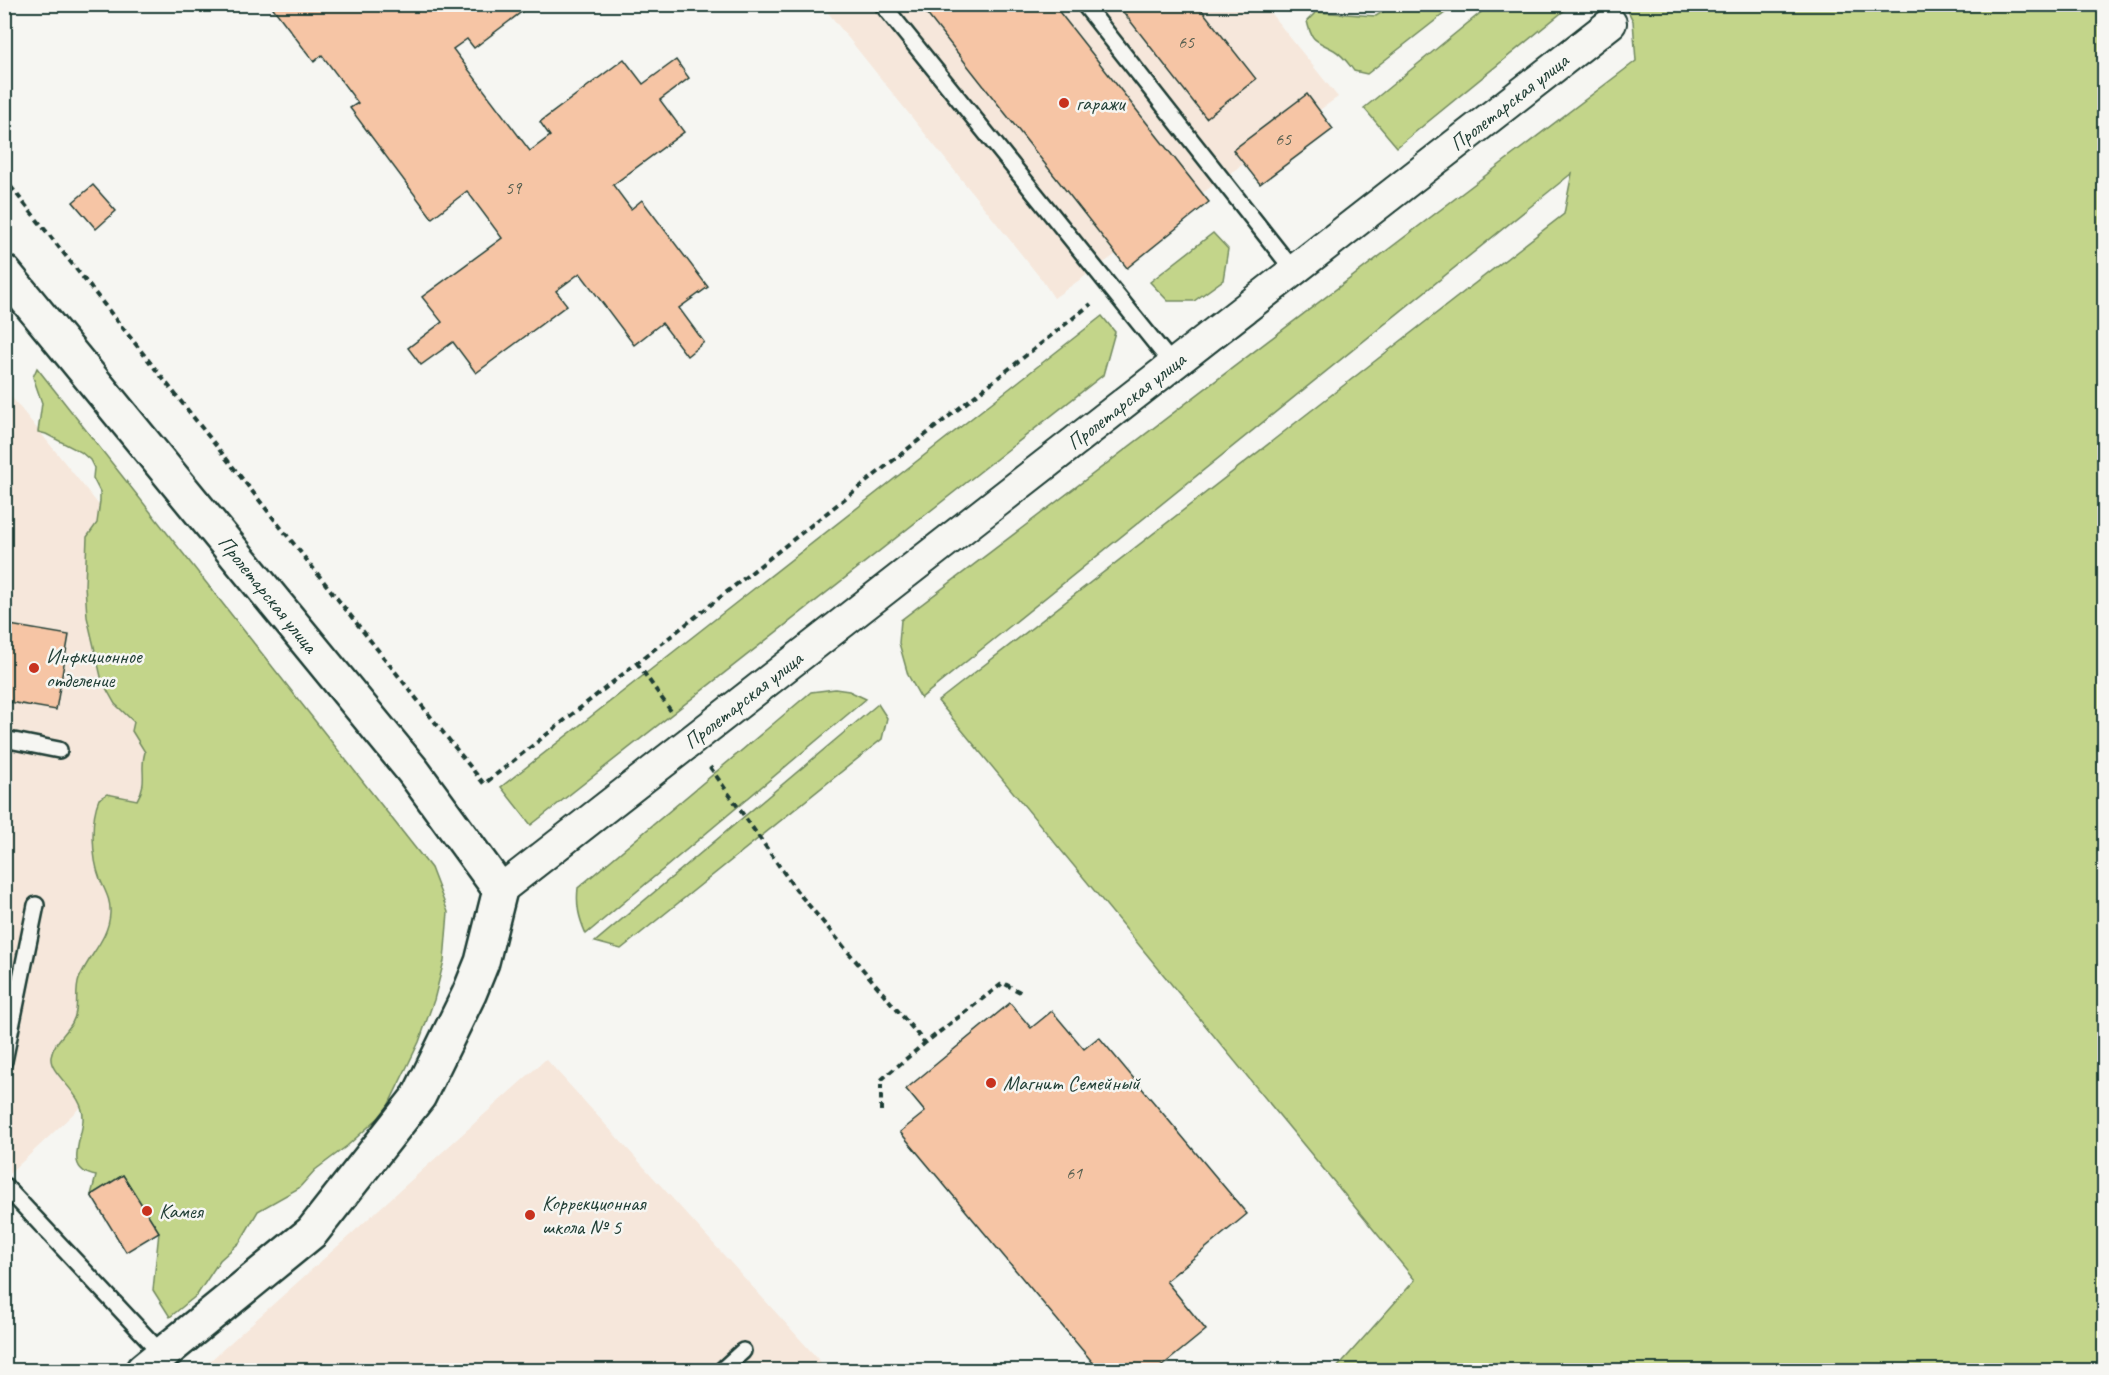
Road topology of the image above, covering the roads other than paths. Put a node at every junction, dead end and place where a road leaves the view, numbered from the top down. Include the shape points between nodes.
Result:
1 (882, 4) edge
2 (1084, 4) edge
3 (1611, 23) dead end
4 (1294, 271) junction
5 (4, 272) edge
6 (1173, 365) junction
7 (4, 739) edge
8 (59, 750) dead end
9 (501, 890) junction
10 (36, 905) dead end
11 (4, 1061) edge
12 (4, 1185) edge
13 (743, 1352) dead end
14 (153, 1362) edge
15 (722, 1371) edge

1 - 6 lane
2 - 4 lane
3 - 4 street, Пролетарская улица
4 - 6 street, Пролетарская улица
5 - 9 street, Пролетарская улица via 412,771
6 - 9 street, Пролетарская улица
7 - 8 lane
9 - 14 street via 482,962 419,1096 312,1232
10 - 11 lane
12 - 14 lane
13 - 15 lane

